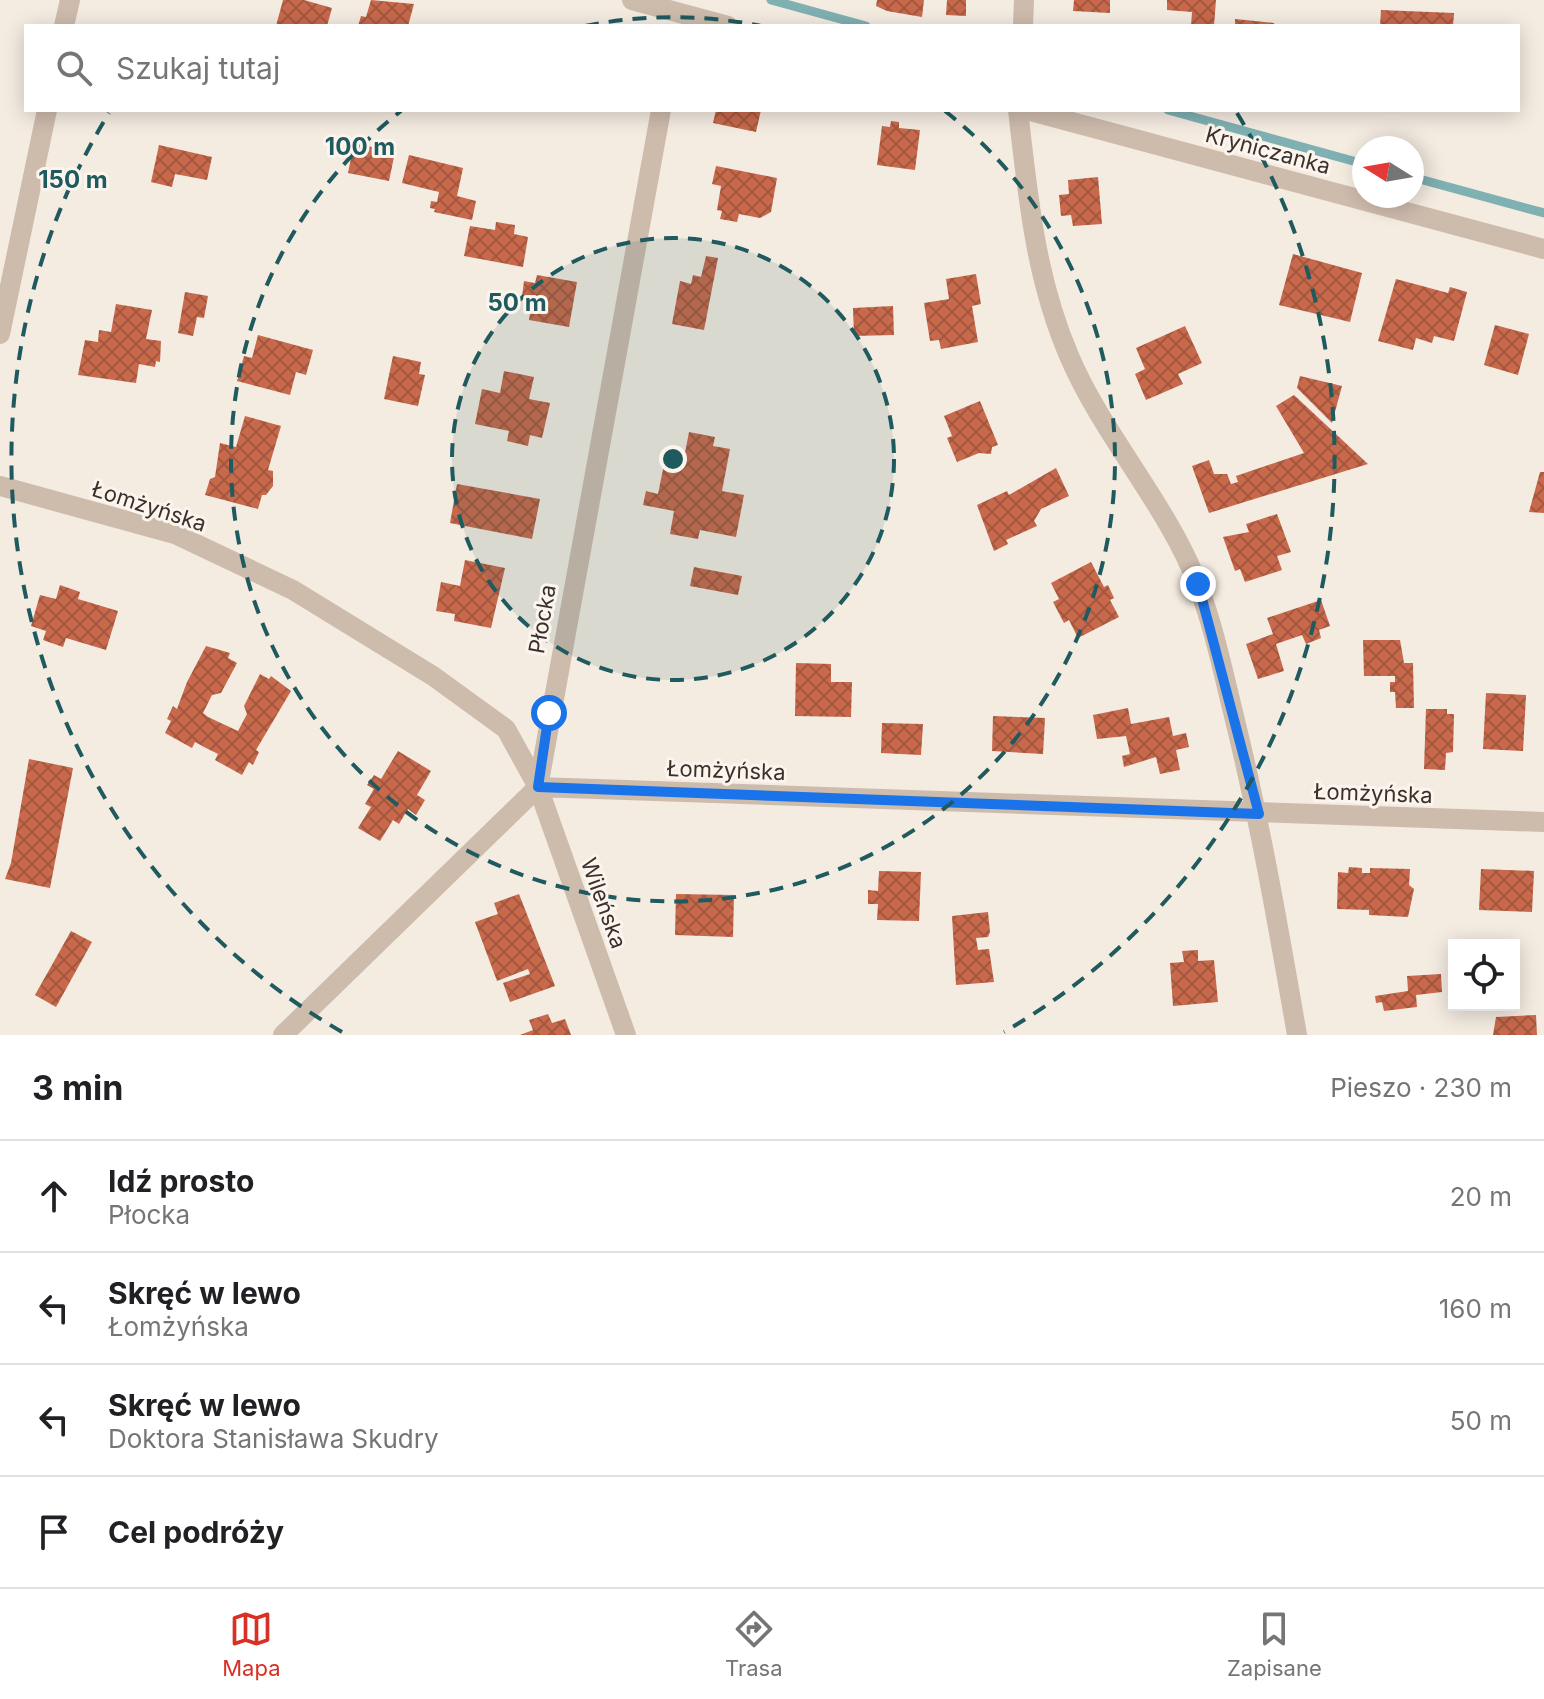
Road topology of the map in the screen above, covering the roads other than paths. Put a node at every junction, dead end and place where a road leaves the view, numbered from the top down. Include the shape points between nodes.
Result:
1 (70, 0) edge
2 (632, 0) edge
3 (1024, 0) edge
4 (678, 19) edge
5 (64, 24) edge
6 (714, 24) edge
7 (1023, 24) edge
8 (47, 112) edge
9 (661, 112) edge
10 (1018, 112) edge
11 (1034, 112) edge
12 (1544, 249) edge
13 (0, 334) edge
14 (0, 486) edge
15 (538, 787) junction
16 (1259, 814) junction
17 (1544, 822) edge
18 (283, 1035) edge
19 (626, 1035) edge
20 (1297, 1035) edge

1 - 5 street
2 - 4 street
3 - 7 street
4 - 6 street
8 - 13 street
9 - 15 street, Płocka
10 - 16 street via 1033,241 1046,294 1071,361 1198,584
11 - 12 street, Kryniczanka
14 - 15 street, Łomżyńska via 175,534 293,590 433,676 506,729
15 - 16 street, Łomżyńska
15 - 18 street
15 - 19 street, Wileńska
16 - 17 street, Łomżyńska
16 - 20 street

